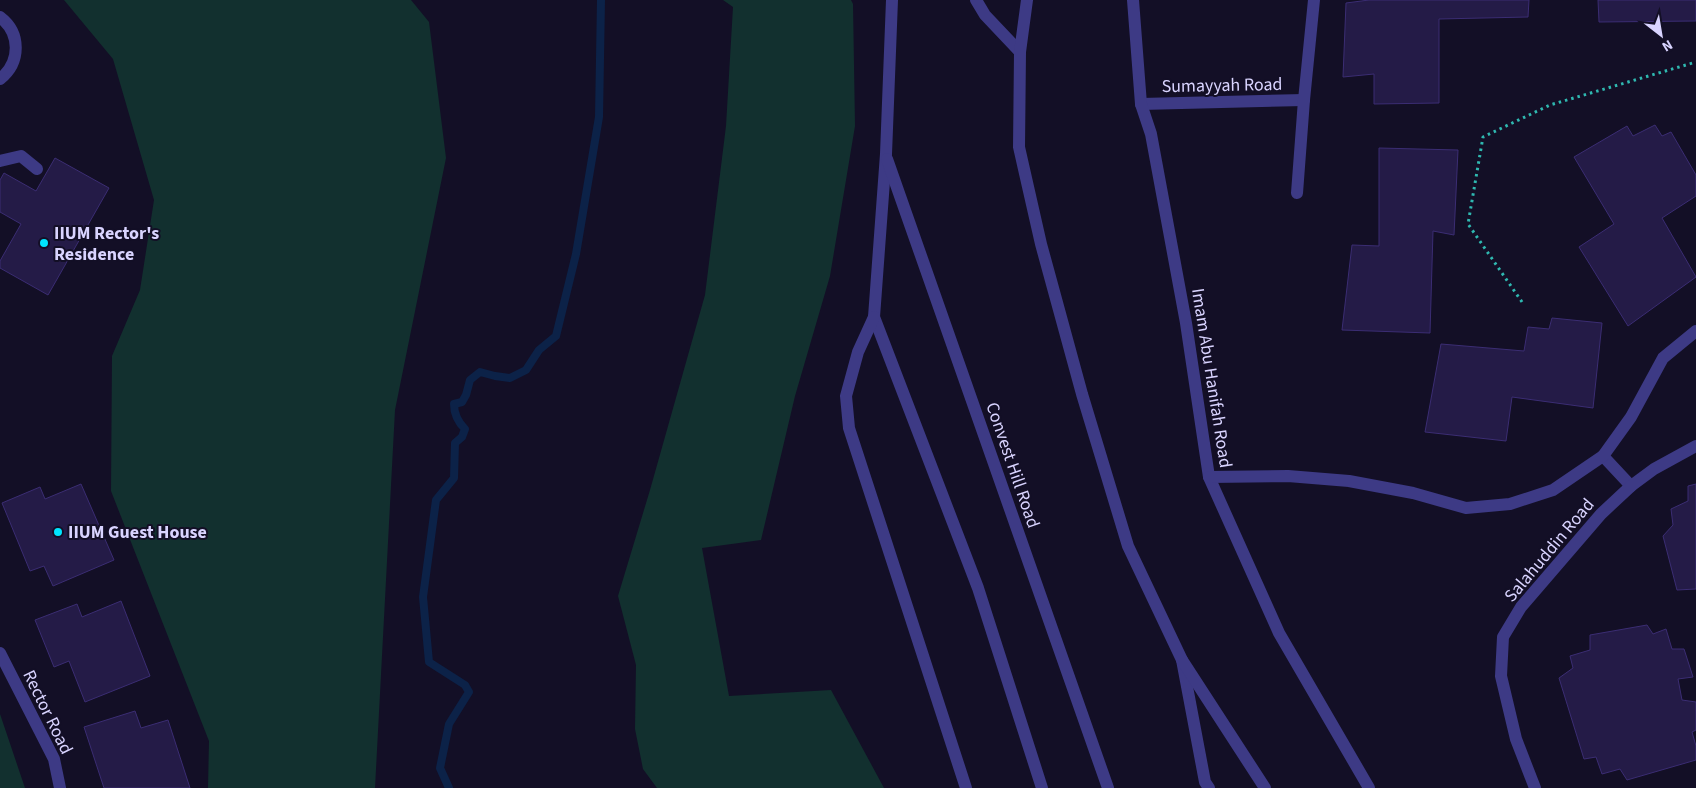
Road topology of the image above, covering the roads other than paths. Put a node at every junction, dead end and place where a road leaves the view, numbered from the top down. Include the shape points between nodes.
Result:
1 (976, 0) edge
2 (1027, 0) edge
3 (1133, 0) edge
4 (1314, 0) edge
5 (890, 3) edge
6 (0, 17) edge
7 (1020, 52) junction
8 (0, 79) edge
9 (1304, 100) junction
10 (1141, 104) junction
11 (886, 154) junction
12 (0, 161) edge
13 (37, 169) dead end
14 (1297, 193) dead end
15 (874, 317) junction
16 (1696, 330) edge
17 (1696, 446) edge
18 (1603, 456) junction
19 (1209, 477) junction
20 (1631, 486) junction
21 (0, 653) edge
22 (1182, 660) junction
23 (60, 788) edge
24 (966, 788) edge
25 (1042, 788) edge
26 (1108, 788) edge
27 (1208, 788) edge
28 (1265, 788) edge
29 (1369, 788) edge
30 (1535, 788) edge

1 - 7 street via 985,16
2 - 7 street
3 - 10 street, Imam Abu Hanifah Road
4 - 9 street, Sumayyah Road
5 - 11 street, Convest Hill Road
6 - 8 street via 7,22 16,44 15,58
7 - 22 street via 1019,146 1041,244 1128,546
9 - 10 street, Sumayyah Road
9 - 14 street, Sumayyah Road
10 - 19 street, Imam Abu Hanifah Road via 1151,134 1186,323
11 - 15 street, Convest Hill Road
11 - 26 street, Convest Hill Road
12 - 13 street via 21,156
15 - 24 street, Convest Hill Road via 858,352 846,396 849,428
15 - 25 street, Convest Hill Road via 978,588
16 - 18 street, Salahuddin Road via 1663,358 1631,417
17 - 20 street, Salahuddin Road
18 - 19 street, Salahuddin Road via 1553,490 1510,504 1466,508 1413,492 1349,481 1288,476
18 - 20 street
19 - 29 street, Imam Abu Hanifah Road via 1280,633
20 - 30 street, Salahuddin Road via 1601,514 1547,575 1521,606 1503,637 1501,676 1516,739
21 - 23 street, Rector Road via 54,759
22 - 27 street
22 - 28 street

